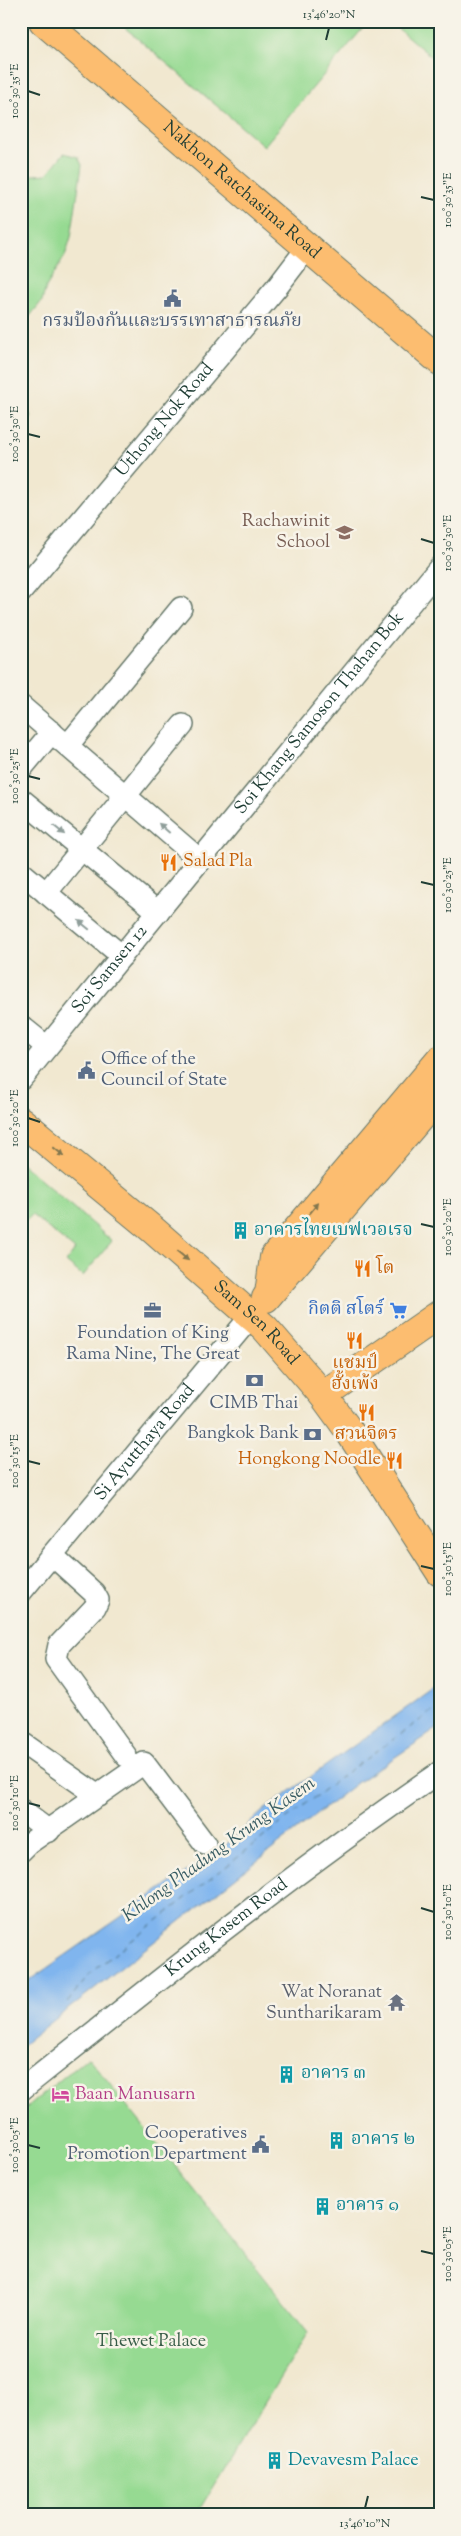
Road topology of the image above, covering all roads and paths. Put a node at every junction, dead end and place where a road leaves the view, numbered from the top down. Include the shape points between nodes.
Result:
1 (43, 21) edge
2 (307, 248) junction
3 (440, 360) edge
4 (440, 567) edge
5 (21, 592) edge
6 (181, 608) dead end
7 (21, 706) edge
8 (183, 725) dead end
9 (60, 738) junction
10 (21, 769) edge
11 (126, 795) junction
12 (21, 799) edge
13 (82, 849) junction
14 (200, 860) junction
15 (21, 872) edge
16 (46, 893) junction
17 (158, 912) junction
18 (122, 956) junction
19 (21, 1026) edge
20 (47, 1048) junction
21 (21, 1079) edge
22 (436, 1080) edge
23 (432, 1120) edge
24 (21, 1121) edge
25 (368, 1193) junction
26 (269, 1294) junction
27 (440, 1314) edge
28 (259, 1322) junction
29 (323, 1395) junction
30 (52, 1555) junction
31 (440, 1572) edge
32 (21, 1592) edge
33 (21, 1742) edge
34 (126, 1756) dead end
35 (440, 1772) edge
36 (98, 1796) junction
37 (21, 1810) edge
38 (49, 1831) junction
39 (205, 1844) dead end
40 (21, 1851) edge
41 (21, 2090) edge

1 - 2 main road, Nakhon Ratchasima Road
2 - 3 main road, Nakhon Ratchasima Road
2 - 5 street, Uthong Nok Road
4 - 14 street, Soi Khang Samoson Thahan Bok
6 - 9 street
7 - 9 street
8 - 11 street
9 - 10 street
9 - 11 street
11 - 13 street
14 -> 11 street
12 -> 13 street
13 - 16 street
13 - 17 street
14 - 17 street, Soi Samsen 12
15 - 16 street
18 -> 16 street
17 - 18 street, Soi Samsen 12
18 - 20 street, Soi Samsen 12
19 - 20 street
20 - 21 street, Soi Samsen 12
22 - 23 main road, Si Ayutthaya Road
26 -> 22 main road, Si Ayutthaya Road via 274,1257
23 - 25 main road, Si Ayutthaya Road
24 -> 28 main road, Sam Sen Road
25 - 26 main road, Si Ayutthaya Road
25 - 28 main road, Si Ayutthaya Road
26 - 28 main road, Si Ayutthaya Road
27 - 29 main road
28 - 29 main road, Sam Sen Road
28 - 30 street, Si Ayutthaya Road
29 - 31 main road, Sam Sen Road
30 - 32 street, Si Ayutthaya Road
30 - 34 street via 98,1600 59,1645 56,1660
33 - 36 street
35 - 41 street, Krung Kasem Road via 214,1939
36 - 38 street
36 - 39 street via 144,1763
37 - 38 street
38 - 40 street

